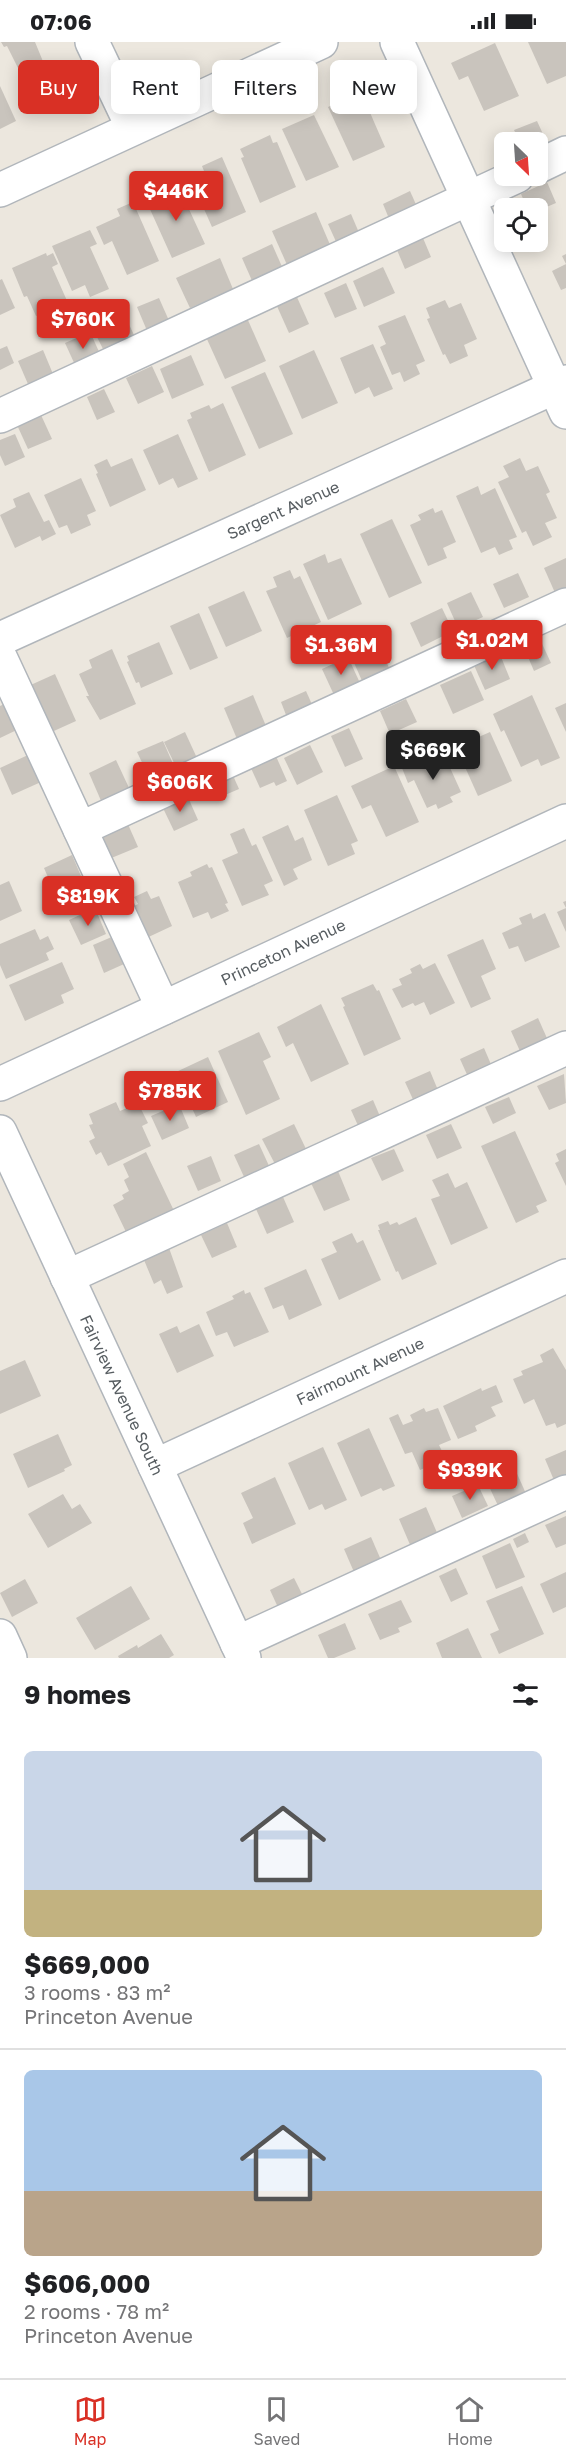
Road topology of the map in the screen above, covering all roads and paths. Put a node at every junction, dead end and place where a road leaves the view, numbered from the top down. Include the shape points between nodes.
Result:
1 (92, 42) edge
2 (321, 42) edge
3 (397, 42) edge
4 (134, 128) junction
5 (566, 153) edge
6 (548, 161) edge
7 (494, 186) edge
8 (0, 190) edge
9 (469, 197) junction
10 (562, 394) edge
11 (0, 416) edge
12 (566, 605) edge
13 (0, 639) edge
14 (0, 657) edge
15 (566, 821) edge
16 (80, 829) junction
17 (163, 1008) junction
18 (566, 1048) edge
19 (0, 1084) edge
20 (0, 1132) edge
21 (566, 1276) edge
22 (67, 1277) junction
23 (155, 1466) junction
24 (566, 1492) edge
25 (0, 1636) edge
26 (241, 1651) edge
27 (10, 1658) edge

1 - 4 street
2 - 4 street
3 - 9 street
4 - 8 street
5 - 6 street
7 - 9 street
9 - 10 street
9 - 11 street
10 - 13 street, Sargent Avenue
12 - 16 street
14 - 16 street
15 - 17 street, Princeton Avenue
16 - 17 street
17 - 19 street, Princeton Avenue
18 - 22 street
20 - 22 street, Fairview Avenue South
21 - 23 street, Fairmount Avenue
22 - 23 street, Fairview Avenue South
23 - 26 street, Fairview Avenue South
24 - 26 street
25 - 27 street

